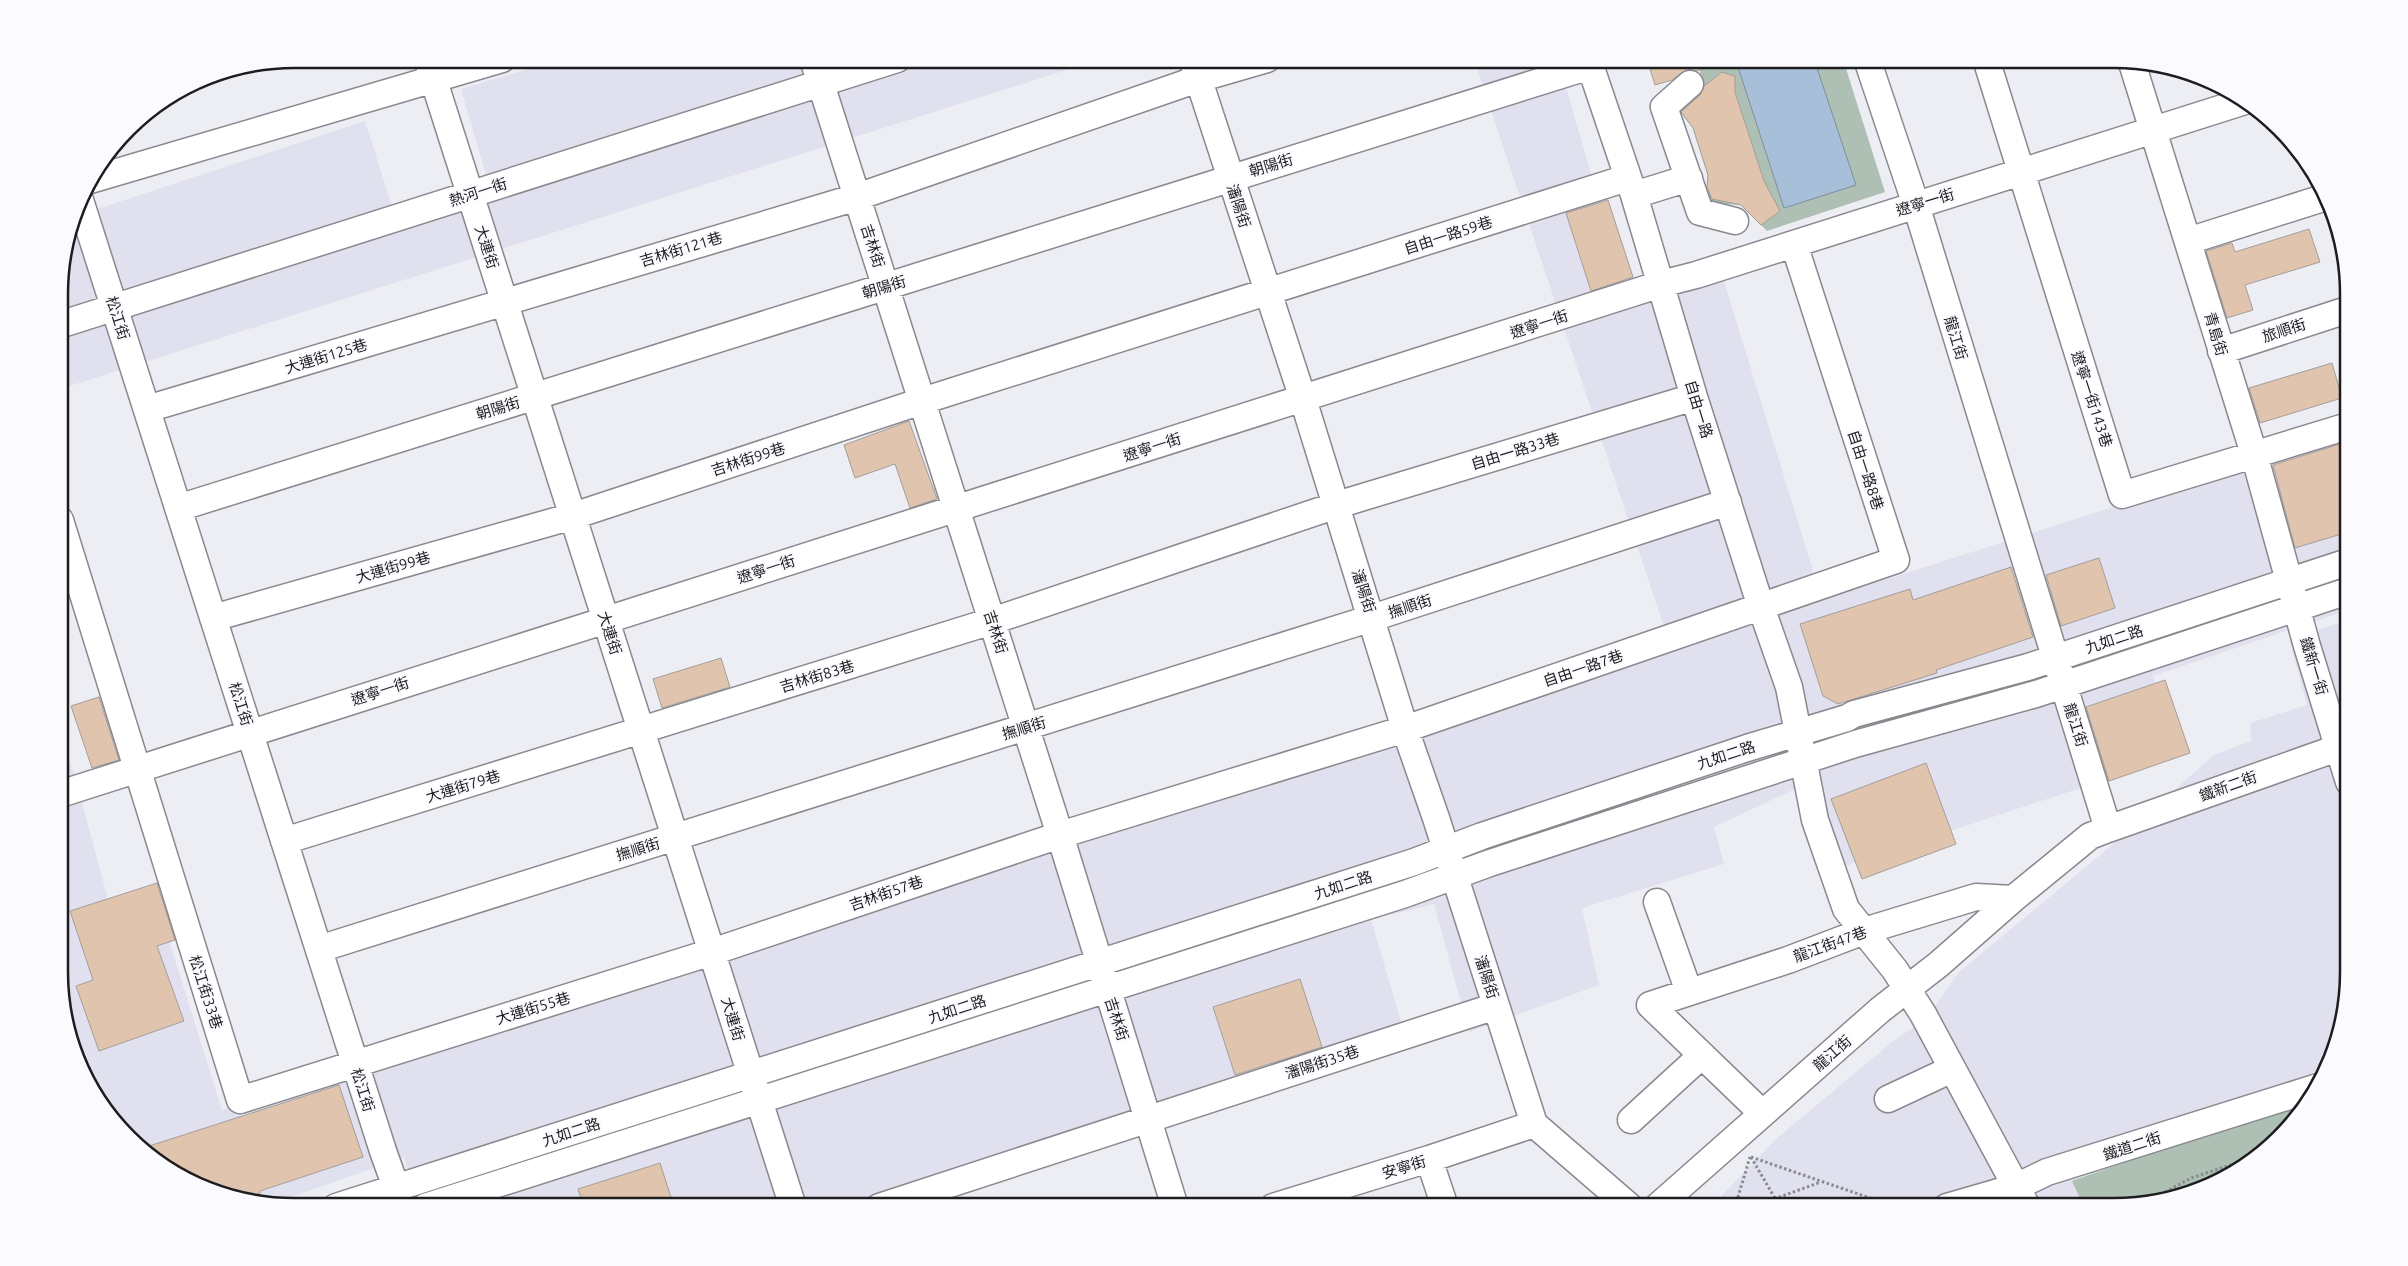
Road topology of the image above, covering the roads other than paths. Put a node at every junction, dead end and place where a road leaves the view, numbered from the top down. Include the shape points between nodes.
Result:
1 (837, 68) edge
2 (1570, 68) edge
3 (1591, 68) edge
4 (1870, 68) edge
5 (1989, 68) edge
6 (2134, 68) edge
7 (431, 69) edge
8 (1195, 69) edge
9 (817, 71) edge
10 (1690, 84) dead end
11 (2236, 104) edge
12 (2153, 130) junction
13 (2020, 172) junction
14 (101, 176) edge
15 (1230, 178) junction
16 (1689, 178) junction
17 (1631, 186) junction
18 (470, 194) junction
19 (857, 197) junction
20 (2319, 199) edge
21 (1916, 205) junction
22 (84, 211) edge
23 (1735, 221) dead end
24 (2188, 241) junction
25 (1794, 244) junction
26 (1661, 284) junction
27 (886, 286) junction
28 (1268, 293) junction
29 (505, 302) junction
30 (114, 307) junction
31 (2340, 312) edge
32 (68, 322) edge
33 (2221, 351) junction
34 (535, 396) junction
35 (1694, 397) junction
36 (1303, 399) junction
37 (922, 401) junction
38 (147, 409) junction
39 (2340, 428) edge
40 (2254, 454) junction
41 (1728, 502) junction
42 (1337, 505) junction
43 (178, 508) junction
44 (956, 508) junction
45 (573, 516) junction
46 (68, 546) edge
47 (2340, 564) edge
48 (2290, 580) junction
49 (2340, 593) edge
50 (2298, 606) junction
51 (1761, 607) junction
52 (213, 618) junction
53 (1372, 618) junction
54 (606, 620) junction
55 (992, 620) junction
56 (2055, 658) junction
57 (2063, 685) junction
58 (1026, 728) junction
59 (1405, 729) junction
60 (641, 731) junction
61 (250, 732) junction
62 (1798, 732) junction
63 (2340, 735) edge
64 (2340, 747) edge
65 (1803, 761) junction
66 (136, 768) junction
67 (68, 791) edge
68 (2108, 829) junction
69 (1060, 834) junction
70 (675, 838) junction
71 (284, 841) junction
72 (1446, 850) junction
73 (1455, 876) junction
74 (2014, 899) junction
75 (1657, 902) dead end
76 (1864, 931) junction
77 (319, 949) junction
78 (712, 952) junction
79 (1099, 963) junction
80 (1107, 990) junction
81 (1906, 990) junction
82 (1689, 992) junction
83 (1496, 1006) junction
84 (1702, 1055) junction
85 (355, 1063) junction
86 (1952, 1069) junction
87 (750, 1075) junction
88 (2307, 1091) edge
89 (1888, 1099) dead end
90 (758, 1101) junction
91 (1762, 1113) junction
92 (1148, 1118) junction
93 (1631, 1120) dead end
94 (1534, 1124) junction
95 (1429, 1159) junction
96 (2021, 1197) edge
97 (399, 1198) edge
98 (452, 1198) edge
99 (790, 1198) edge
100 (907, 1198) edge
101 (1172, 1198) edge
102 (1302, 1198) edge
103 (1442, 1198) edge
104 (1620, 1198) edge
105 (1667, 1198) edge

1 - 9 street, 熱河一街
2 - 15 street, 朝陽街
3 - 17 street, 自由一路
4 - 21 street, 龍江街
5 - 13 street
6 - 12 street, 青島街
7 - 14 street
7 - 18 street, 大連街
8 - 15 street, 瀋陽街
8 - 19 street, 吉林街121巷
9 - 18 street, 熱河一街
9 - 19 street, 吉林街
10 - 16 street via 1664,107
11 - 12 street, 遼寧一街
12 - 13 street, 遼寧一街
12 - 24 street, 青島街
13 - 21 street, 遼寧一街
13 - 40 street, 遼寧一街143巷 via 2122,495
15 - 27 street, 朝陽街
15 - 28 street, 瀋陽街
16 - 17 street, 自由一路59巷
16 - 23 street via 1700,212
17 - 26 street, 自由一路
17 - 28 street, 自由一路59巷
18 - 29 street, 大連街
18 - 30 street, 熱河一街
19 - 27 street, 吉林街
19 - 29 street, 吉林街121巷
20 - 24 street
21 - 25 street, 遼寧一街
21 - 56 street, 龍江街
22 - 30 street, 松江街
24 - 33 street, 青島街
25 - 26 street, 遼寧一街
25 - 51 street, 自由一路8巷 via 1896,560
26 - 35 street, 自由一路
26 - 36 street, 遼寧一街
27 - 34 street, 朝陽街
27 - 37 street, 吉林街
28 - 36 street, 瀋陽街
28 - 37 street, 自由一路59巷
29 - 34 street, 大連街
29 - 38 street, 大連街125巷
30 - 32 street, 熱河一街
30 - 38 street, 松江街
31 - 33 street, 旅順街
33 - 40 street, 青島街
34 - 43 street, 朝陽街
34 - 45 street, 大連街
35 - 41 street, 自由一路
35 - 42 street, 自由一路33巷
36 - 42 street, 瀋陽街
36 - 44 street, 遼寧一街
37 - 44 street, 吉林街
37 - 45 street, 吉林街99巷
38 - 43 street, 松江街
39 - 40 street
40 - 48 street, 青島街
41 - 51 street, 自由一路
41 - 53 street, 撫順街
42 - 53 street, 瀋陽街
42 - 55 street, 自由一路33巷
43 - 52 street, 松江街
44 - 54 street, 遼寧一街
44 - 55 street, 吉林街
45 - 52 street, 大連街99巷
45 - 54 street, 大連街
46 - 66 street
47 - 48 street, 九如二路
48 - 50 street, 青島街
48 - 56 street, 九如二路
49 - 50 street, 九如二路
50 - 57 street, 九如二路
50 - 63 street, 鐵新一街 via 2307,646
51 - 59 street, 自由一路7巷
51 - 62 street, 自由一路 via 1789,686
52 - 61 street, 松江街
53 - 58 street, 撫順街
53 - 59 street, 瀋陽街
54 - 60 street, 大連街
54 - 61 street, 遼寧一街
55 - 58 street, 吉林街
55 - 60 street, 吉林街83巷
56 - 57 street, 龍江街
56 - 62 street, 九如二路
57 - 65 street, 九如二路
57 - 68 street, 龍江街
58 - 69 street, 吉林街
58 - 70 street, 撫順街
59 - 69 street, 自由一路7巷
59 - 72 street, 瀋陽街
60 - 70 street, 大連街
60 - 71 street, 大連街79巷
61 - 66 street, 遼寧一街
61 - 71 street, 松江街
62 - 65 street, 自由一路
62 - 72 street, 九如二路
64 - 68 street, 鐵新二街
65 - 73 street, 九如二路
65 - 76 street, 自由一路 via 1816,820 1846,909
66 - 67 street, 遼寧一街
66 - 85 street, 松江街33巷 via 240,1100
68 - 74 street, 龍江街 via 2090,836
69 - 78 street, 吉林街57巷
69 - 79 street, 吉林街
70 - 77 street, 撫順街
70 - 78 street, 大連街
71 - 77 street, 松江街
72 - 73 street, 瀋陽街
72 - 79 street, 九如二路
73 - 80 street, 九如二路
73 - 83 street, 瀋陽街
74 - 76 street, 龍江街47巷 via 1976,897
74 - 81 street, 龍江街
75 - 82 street
76 - 81 street, 自由一路 via 1895,970
76 - 82 street, 龍江街47巷
77 - 85 street, 松江街
78 - 85 street, 大連街55巷
78 - 87 street, 大連街
79 - 80 street, 吉林街
79 - 87 street, 九如二路
80 - 90 street, 九如二路
80 - 92 street, 吉林街
81 - 86 street, 自由一路 via 1923,1014
81 - 91 street, 龍江街
82 - 84 street, 龍江街47巷 via 1650,1005
83 - 92 street, 瀋陽街35巷
83 - 94 street, 瀋陽街
84 - 91 street
84 - 93 street
85 - 97 street, 松江街
86 - 89 street
86 - 96 street, 自由一路
87 - 90 street, 大連街
87 - 97 street, 九如二路
88 - 96 street, 鐵道二街 via 2048,1172
90 - 98 street, 九如二路
90 - 99 street, 大連街
91 - 105 street, 龍江街
92 - 100 street, 瀋陽街35巷
92 - 101 street, 吉林街
94 - 95 street, 安寧街
94 - 104 street
95 - 102 street, 安寧街
95 - 103 street

